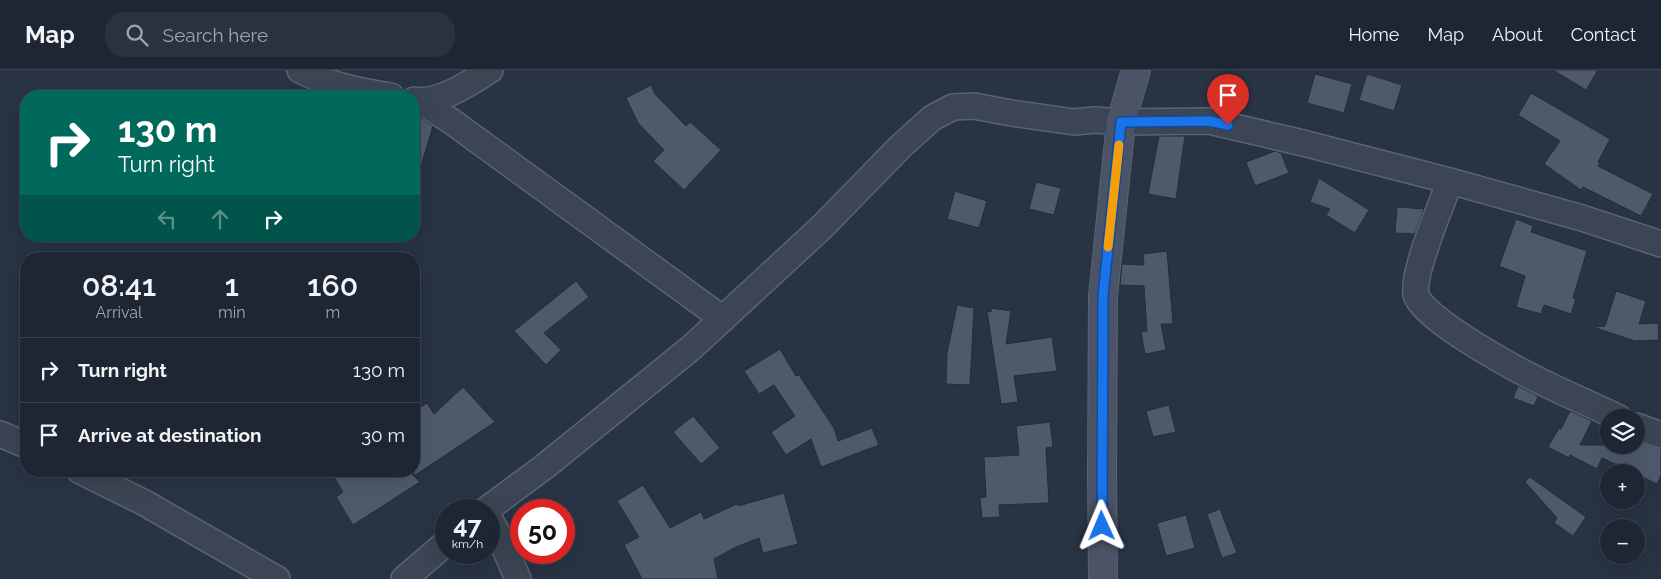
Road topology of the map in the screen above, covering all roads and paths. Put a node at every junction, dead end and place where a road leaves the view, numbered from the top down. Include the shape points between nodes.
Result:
1 (300, 70) edge
2 (490, 70) edge
3 (1136, 70) edge
4 (357, 90) edge
5 (420, 99) edge
6 (420, 102) edge
7 (1121, 122) junction
8 (1450, 181) junction
9 (1661, 244) edge
10 (723, 319) junction
11 (1600, 409) edge
12 (1645, 429) edge
13 (0, 434) edge
14 (1661, 435) edge
15 (20, 442) edge
16 (92, 477) edge
17 (500, 500) edge
18 (500, 538) edge
19 (435, 552) edge
20 (277, 579) edge
21 (404, 579) edge
22 (518, 579) edge
23 (1103, 579) edge

1 - 4 street via 324,82
2 - 5 street via 464,87
3 - 7 main road
6 - 10 street via 451,120
7 - 8 street via 1209,121
7 - 10 street via 1074,122 974,106 953,107 932,118 900,147 822,227
7 - 23 main road via 1103,296
8 - 9 street
8 - 11 street via 1419,267 1416,294 1420,303 1455,333 1544,384
10 - 17 street
12 - 14 street
13 - 15 street
16 - 20 street via 143,502
18 - 22 street
19 - 21 street

